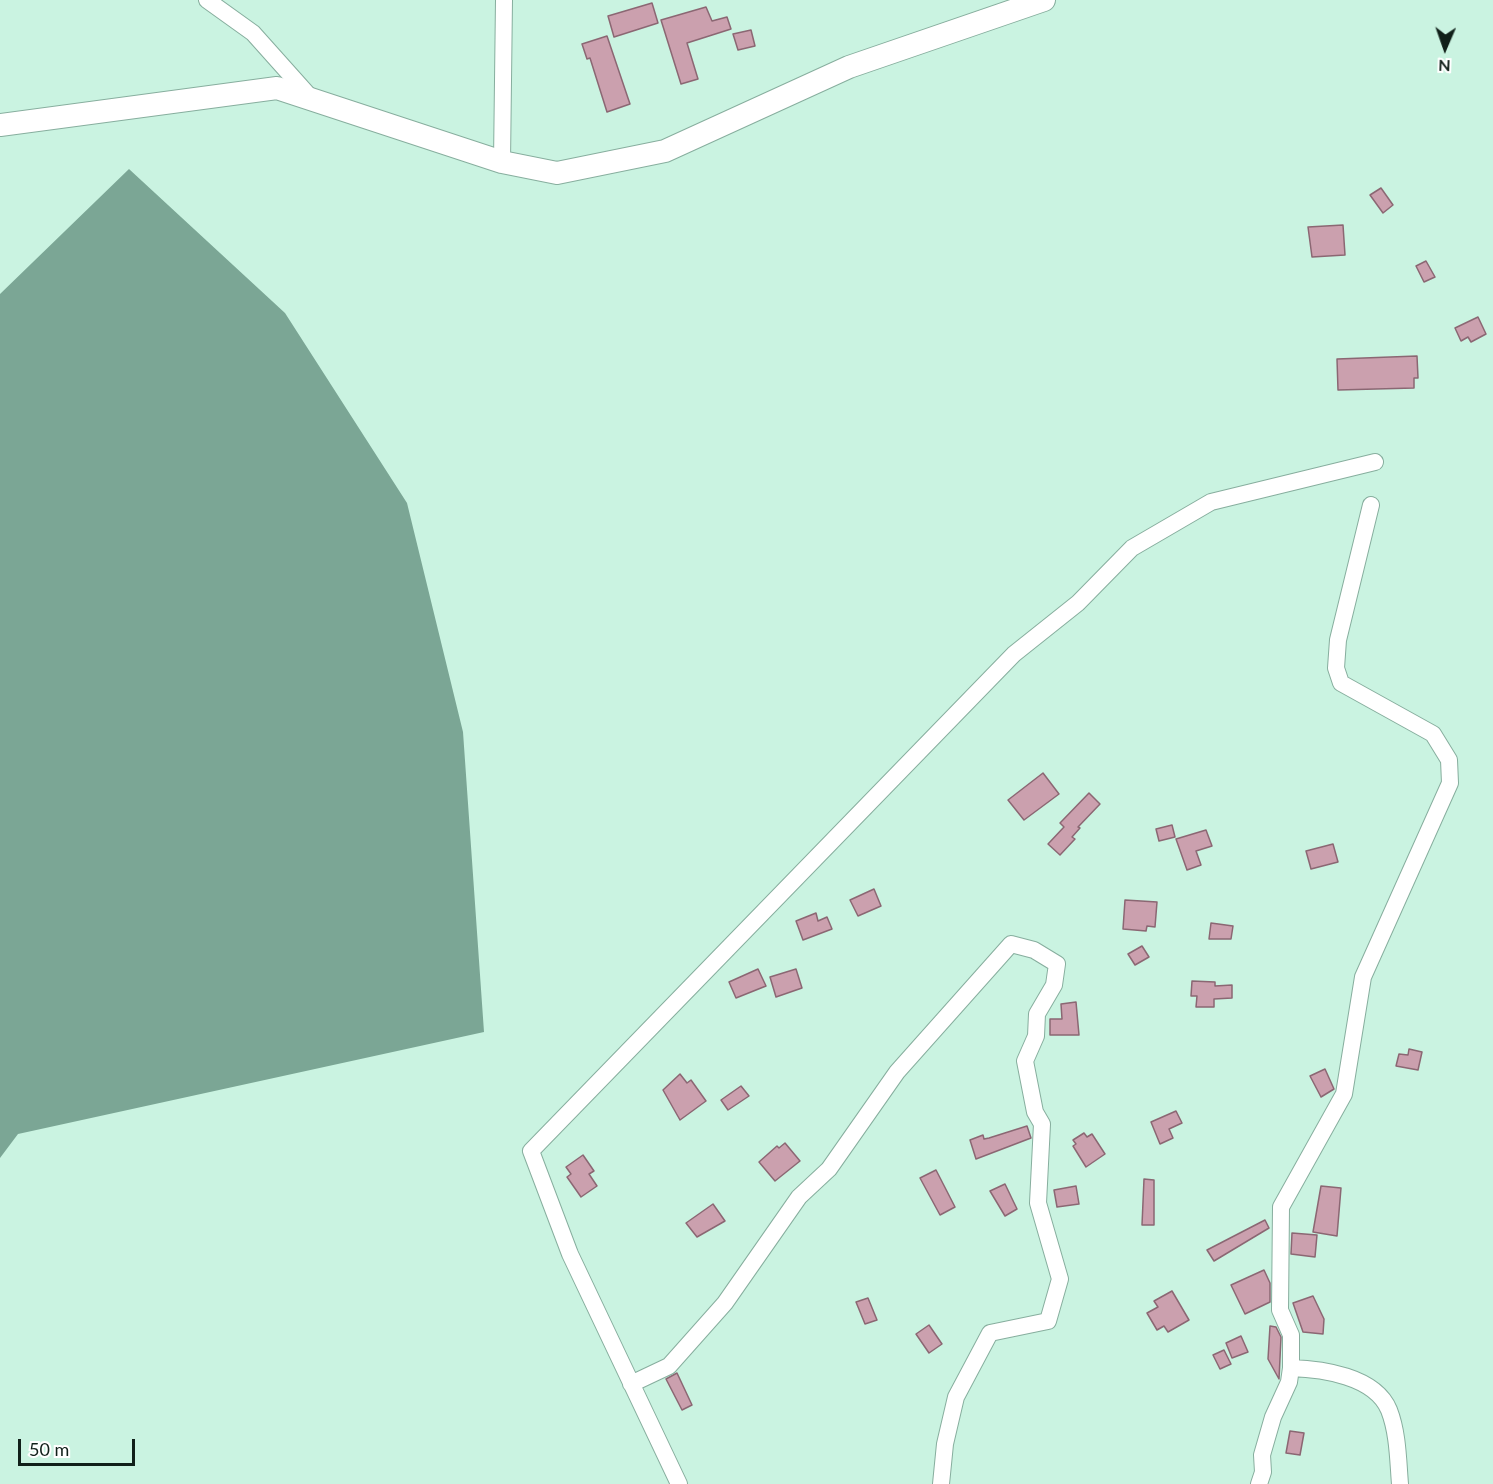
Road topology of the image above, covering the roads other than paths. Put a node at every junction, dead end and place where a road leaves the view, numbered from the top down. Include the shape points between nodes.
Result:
1 (207, 0) edge
2 (504, 0) edge
3 (1044, 0) edge
4 (313, 100) junction
5 (0, 125) edge
6 (502, 162) junction
7 (1375, 462) dead end
8 (1371, 506) dead end
9 (1291, 1368) junction
10 (631, 1384) junction
11 (679, 1484) edge
12 (941, 1484) edge
13 (1259, 1484) edge
14 (1400, 1484) edge

1 - 4 street via 253,33
2 - 6 street
3 - 6 street via 849,67 665,152 558,173
4 - 5 street via 277,88
4 - 6 street
7 - 10 street via 1211,502 1132,548 1078,603 1014,654 531,1151 570,1254
8 - 9 street via 1338,640 1336,668 1341,682 1433,734 1449,760 1450,783 1363,977 1344,1094 1281,1207 1280,1310 1291,1335
9 - 13 street via 1262,1455
9 - 14 street via 1349,1377 1382,1399 1393,1423
10 - 11 street
10 - 12 street via 669,1366 725,1303 799,1197 829,1169 897,1072 1011,944 1034,951 1057,964 1054,985 1037,1014 1036,1036 1025,1060 1035,1112 1042,1124 1038,1203 1060,1279 1048,1321 990,1333 956,1397

